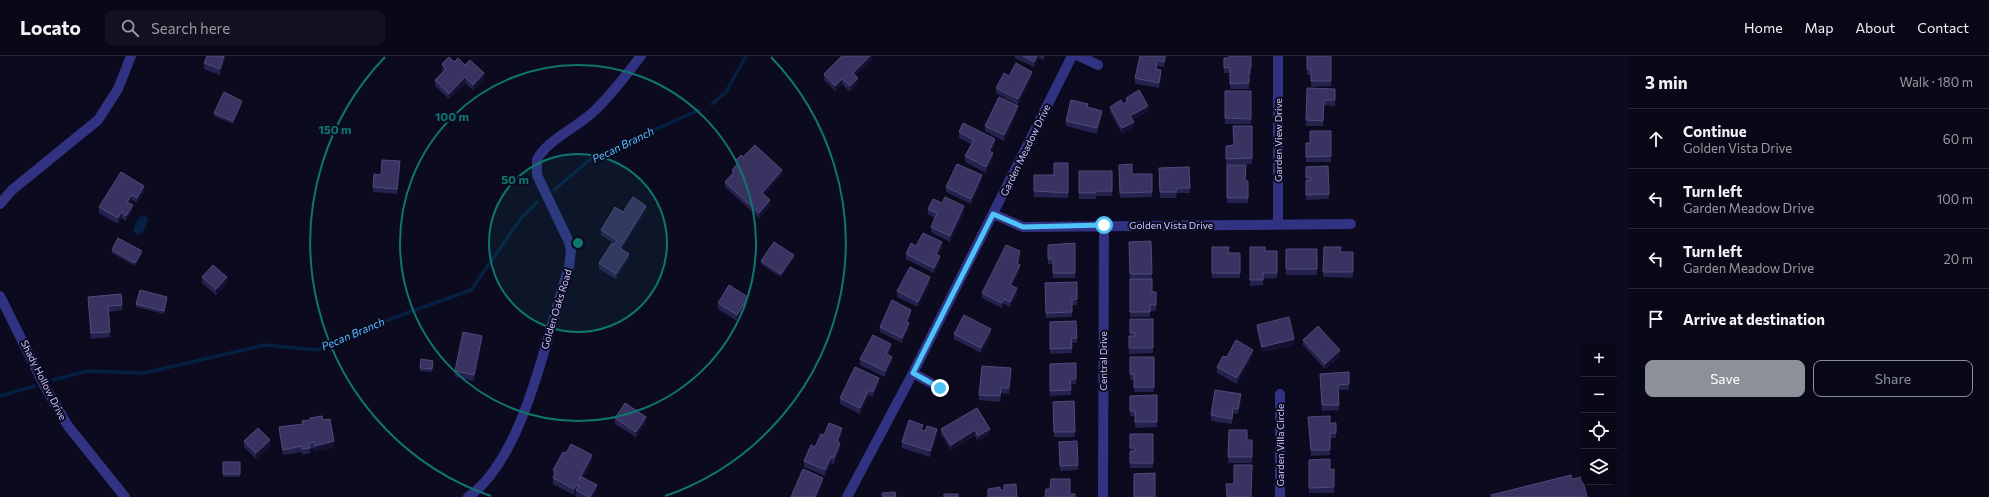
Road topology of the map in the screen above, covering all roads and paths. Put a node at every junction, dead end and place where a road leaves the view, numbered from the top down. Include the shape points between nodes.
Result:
1 (131, 56) edge
2 (641, 56) edge
3 (1072, 56) edge
4 (1079, 56) edge
5 (1278, 56) edge
6 (1098, 66) dead end
7 (0, 204) edge
8 (993, 214) junction
9 (1278, 224) junction
10 (1351, 224) dead end
11 (1104, 225) junction
12 (0, 296) edge
13 (913, 373) junction
14 (940, 388) dead end
15 (1280, 394) dead end
16 (125, 497) edge
17 (468, 497) edge
18 (847, 497) edge
19 (1103, 497) edge
20 (1280, 497) edge

1 - 7 street via 118,89 98,120 12,190
2 - 17 street, Golden Oaks Road via 608,98 539,154 536,160 537,176 569,242 569,267 522,418 511,444 493,474
3 - 8 street, Garden Meadow Drive
4 - 6 street
5 - 9 street, Garden View Drive
8 - 11 street, Golden Vista Drive via 1023,227
8 - 13 street, Garden Meadow Drive
9 - 10 street, Golden Vista Drive
9 - 11 street, Golden Vista Drive
11 - 19 street, Central Drive
12 - 16 street, Shady Hollow Drive via 46,389 68,426
13 - 14 street
13 - 18 street, Garden Meadow Drive
15 - 20 street, Garden Villa Circle

